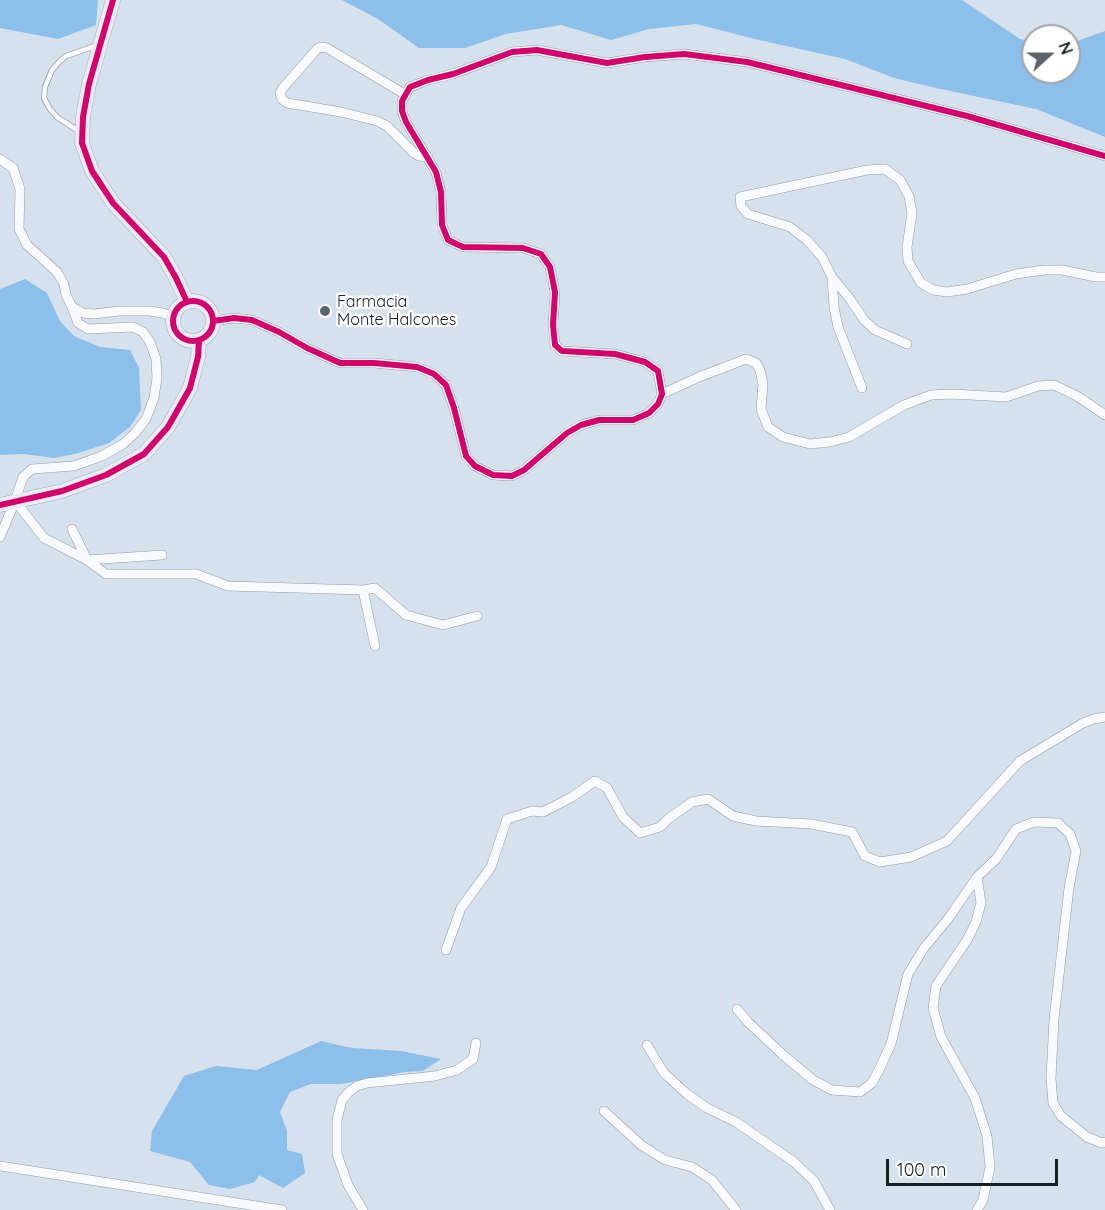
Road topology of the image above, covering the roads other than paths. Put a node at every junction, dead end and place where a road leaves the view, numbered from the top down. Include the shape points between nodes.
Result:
1 (113, 0) edge
2 (100, 44) junction
3 (406, 95) junction
4 (83, 133) junction
5 (1105, 156) edge
6 (428, 157) junction
7 (0, 159) edge
8 (832, 277) junction
9 (1105, 277) edge
10 (186, 302) junction
11 (72, 307) junction
12 (173, 317) junction
13 (213, 321) junction
14 (198, 341) junction
15 (907, 344) dead end
16 (862, 388) dead end
17 (662, 394) junction
18 (1105, 416) edge
19 (15, 501) junction
20 (0, 505) edge
21 (0, 522) edge
22 (72, 529) dead end
23 (0, 537) edge
24 (162, 555) dead end
25 (87, 560) junction
26 (363, 590) junction
27 (477, 616) dead end
28 (375, 646) dead end
29 (1105, 717) edge
30 (977, 877) junction
31 (446, 951) dead end
32 (737, 1009) dead end
33 (476, 1042) dead end
34 (647, 1045) dead end
35 (604, 1111) dead end
36 (1105, 1142) edge
37 (0, 1166) edge
38 (282, 1210) edge
39 (363, 1210) edge
40 (736, 1210) edge
41 (830, 1210) edge
42 (977, 1210) edge

1 - 2 main road
2 - 4 main road via 89,84
2 - 4 lane via 66,56 52,70 45,87 50,109
3 - 5 street via 410,87 512,52 537,50 607,63 684,54 792,73 967,116
3 - 6 street via 402,111
3 - 6 street via 321,47 280,93 287,103 377,121 419,156
4 - 10 main road via 82,144 92,171 113,203 164,257
6 - 17 street via 441,192 442,225 448,240 463,247 523,248 541,254 550,267 555,292 555,345 562,351 615,354 645,362 658,371
7 - 11 street via 13,168 20,189 19,229 27,245 57,272
8 - 9 street via 807,240 790,227 747,214 740,197 885,169 900,180 909,196 912,213 908,261 921,283 933,290 947,292 1044,270
8 - 15 street via 875,330
8 - 16 street via 838,327
10 - 12 main road
10 - 13 main road via 204,305
11 - 12 street via 94,314 149,310
11 - 19 street via 78,322 88,329 133,327 143,332 156,359 154,398 146,419 123,444 74,466 32,469 23,477
12 - 14 main road via 179,336
13 - 14 main road via 210,333
13 - 17 street via 252,320 340,363 417,367 434,374 446,385 466,456 493,475 512,476 525,470 567,432 581,425 599,420 633,420 649,413
14 - 19 main road via 190,388 168,427 144,454 106,475 62,491
17 - 18 street via 746,359 756,363 760,370 761,409 768,427 783,437 810,444 849,437 904,405 931,395 1006,397 1054,385
19 - 20 main road
19 - 21 street
19 - 23 street
19 - 25 street via 44,538
22 - 25 street
24 - 25 street
25 - 26 street via 106,574 196,574 228,586
26 - 27 street via 375,588 406,615 443,625
26 - 28 street
29 - 31 street via 1083,723 1020,761 947,841 911,857 880,862 865,856 852,832 733,816 708,799 692,802 660,828 640,832 623,817 607,788 595,781 543,812 532,811 507,819 491,867 461,908
30 - 32 street via 908,974 891,1044 872,1083 860,1092 832,1090 813,1080
30 - 36 street via 996,859 1016,829 1034,822 1058,823 1070,834 1076,851 1054,1019 1053,1103 1061,1116 1087,1137
30 - 42 street via 981,903 976,922 936,986 933,1008 941,1037 975,1098 987,1136 990,1167
33 - 39 street via 473,1059 457,1070 367,1083 348,1092 342,1100 337,1120 337,1154 348,1185
34 - 41 street via 664,1073 687,1094 794,1162 814,1181
35 - 40 street via 641,1145 712,1180
37 - 38 street

